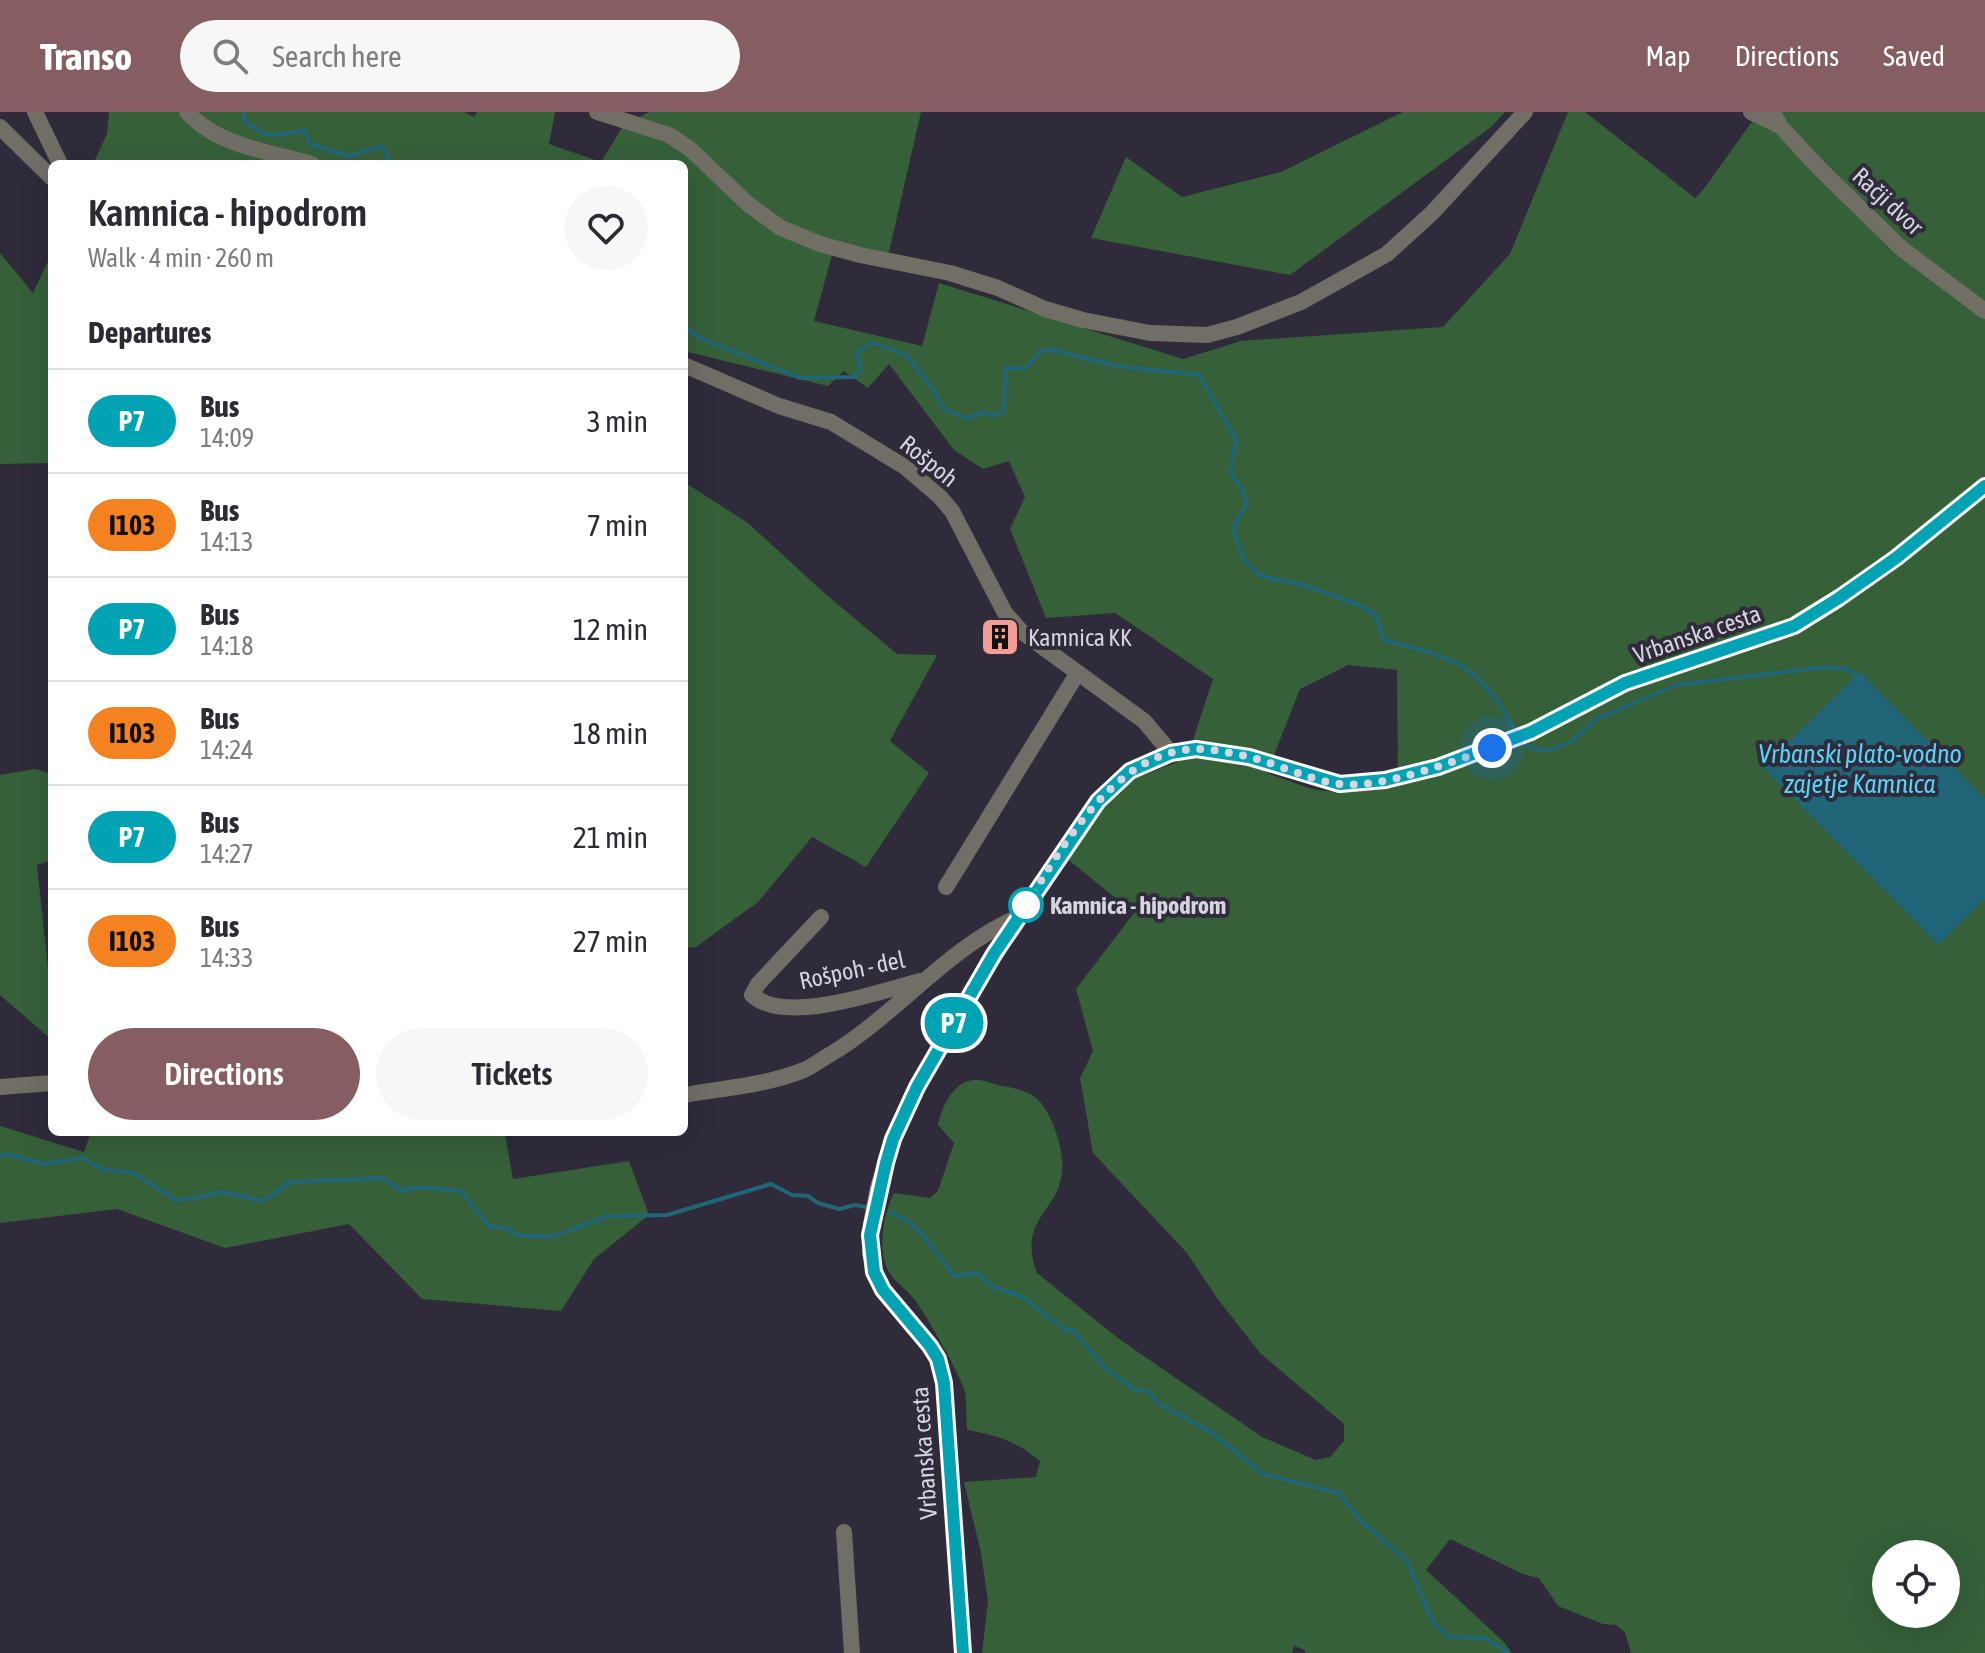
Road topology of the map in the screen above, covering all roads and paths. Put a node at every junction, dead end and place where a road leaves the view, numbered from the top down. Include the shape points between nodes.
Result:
1 (35, 112) edge
2 (187, 112) edge
3 (597, 112) edge
4 (1525, 112) edge
5 (1751, 112) edge
6 (1776, 119) edge
7 (0, 127) edge
8 (58, 160) edge
9 (298, 160) edge
10 (48, 174) edge
11 (1985, 311) edge
12 (688, 367) edge
13 (1985, 486) edge
14 (1077, 674) junction
15 (1171, 753) junction
16 (946, 887) dead end
17 (821, 917) dead end
18 (1018, 917) junction
19 (926, 979) junction
20 (48, 1083) edge
21 (0, 1087) edge
22 (688, 1094) edge
23 (844, 1532) dead end
24 (852, 1653) edge
25 (963, 1653) edge

1 - 8 street
2 - 9 street via 218,137
3 - 4 street via 669,135 781,228 820,244 950,273 1083,320 1150,333 1207,335 1301,302 1387,254
5 - 6 street, Račji dvor
6 - 11 street, Račji dvor via 1901,248
7 - 10 street
12 - 14 street, Rošpoh via 831,422 905,467 952,511 1005,613 1029,639
13 - 15 street, Vrbanska cesta via 1896,558 1794,626 1625,683 1531,732 1438,767 1340,784 1249,757 1196,749
14 - 15 street, Rošpoh via 1144,721
14 - 16 street
15 - 18 street, Vrbanska cesta via 1130,771 1098,801
17 - 19 street, Rošpoh - del via 758,984 752,995 759,1001 801,1007
18 - 19 street, Rošpoh - del via 992,928
18 - 25 street, Vrbanska cesta via 917,1087 893,1139 871,1224 874,1272 930,1346 944,1383
19 - 22 street, Rošpoh - del via 864,1034 806,1069
20 - 21 street
23 - 24 street

